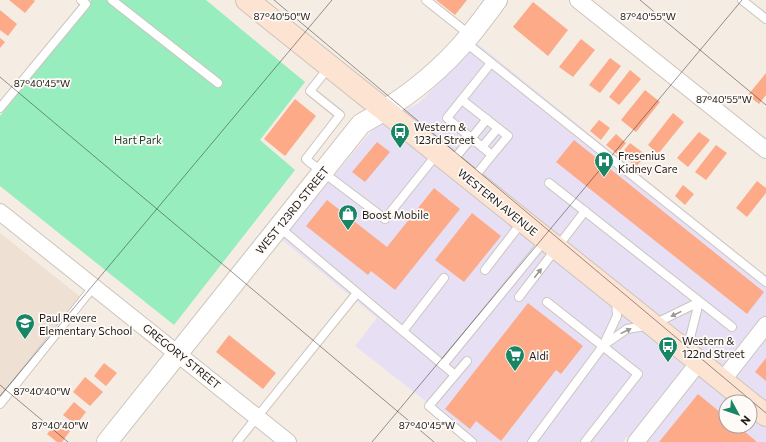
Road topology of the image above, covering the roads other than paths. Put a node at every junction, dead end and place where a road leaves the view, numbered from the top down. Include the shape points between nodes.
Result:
1 (81, 0) edge
2 (112, 0) edge
3 (247, 0) edge
4 (426, 0) edge
5 (497, 0) edge
6 (578, 0) edge
7 (742, 0) edge
8 (766, 19) edge
9 (467, 38) junction
10 (491, 63) junction
11 (329, 67) junction
12 (218, 83) dead end
13 (462, 100) junction
14 (0, 108) edge
15 (383, 110) junction
16 (487, 119) junction
17 (498, 128) junction
18 (471, 138) junction
19 (482, 147) junction
20 (766, 150) edge
21 (492, 155) junction
22 (444, 159) junction
23 (322, 172) junction
24 (471, 181) junction
25 (549, 183) dead end
26 (585, 211) junction
27 (0, 212) edge
28 (522, 221) junction
29 (278, 227) junction
30 (551, 244) junction
31 (485, 270) dead end
32 (444, 278) dead end
33 (766, 282) edge
34 (94, 286) junction
35 (357, 293) junction
36 (616, 296) junction
37 (519, 297) dead end
38 (547, 302) dead end
39 (699, 302) junction
40 (652, 325) junction
41 (766, 325) edge
42 (732, 327) dead end
43 (403, 331) junction
44 (603, 346) junction
45 (178, 353) junction
46 (693, 357) junction
47 (467, 361) dead end
48 (443, 365) junction
49 (455, 375) junction
50 (722, 380) junction
51 (740, 394) edge
52 (0, 404) edge
53 (758, 408) edge
54 (766, 415) edge
55 (257, 417) junction
56 (107, 442) edge
57 (237, 442) edge
58 (288, 442) edge
59 (472, 442) edge
60 (532, 442) edge
61 (585, 442) edge
62 (636, 442) edge

1 - 14 lane via 86,4
2 - 12 lane
3 - 11 main road, WESTERN AVENUE
4 - 9 lane
5 - 9 street, WEST 123RD STREET
6 - 20 street
7 - 8 lane
9 - 10 lane
9 - 15 street, WEST 123RD STREET via 409,94
10 - 13 lane
10 - 33 lane
11 - 15 main road, WESTERN AVENUE
11 - 23 lane via 310,91 340,115 306,159
13 - 16 lane
13 - 18 lane via 447,118
15 - 22 main road, WESTERN AVENUE
15 - 23 street, WEST 123RD STREET via 361,124
16 - 17 lane
16 - 18 lane
17 - 19 lane
17 - 21 lane via 508,136
18 - 19 lane
18 - 22 lane
19 - 21 lane
21 - 24 lane
22 - 23 lane via 385,219
22 - 24 main road, WESTERN AVENUE
23 - 29 street, WEST 123RD STREET
24 - 28 main road, WESTERN AVENUE
25 - 26 lane
26 - 30 lane
26 - 39 lane
27 - 34 street, GREGORY STREET
28 - 30 main road, WESTERN AVENUE
28 - 31 lane
29 - 35 lane
29 - 45 street, WEST 123RD STREET
30 - 36 main road, WESTERN AVENUE
37 -> 30 lane
30 - 48 lane
32 - 43 lane
34 - 45 street, GREGORY STREET
34 - 52 lane
35 - 43 lane
35 - 55 lane
36 - 40 main road, WESTERN AVENUE
36 - 44 lane via 617,316
38 - 44 lane
39 -> 40 lane
39 - 42 lane
39 - 46 lane
44 -> 40 lane via 627,330
40 - 46 main road, WESTERN AVENUE
41 - 50 street
43 - 48 lane
44 - 60 lane
44 - 61 lane via 638,374
45 - 55 street, GREGORY STREET
45 - 56 street, WEST 123RD STREET
46 - 50 main road, WESTERN AVENUE
46 - 62 street
47 - 49 lane
48 - 49 lane
49 - 59 lane via 429,406
50 - 51 main road, WESTERN AVENUE
53 - 54 main road, WESTERN AVENUE
55 - 57 lane
55 - 58 street, GREGORY STREET

